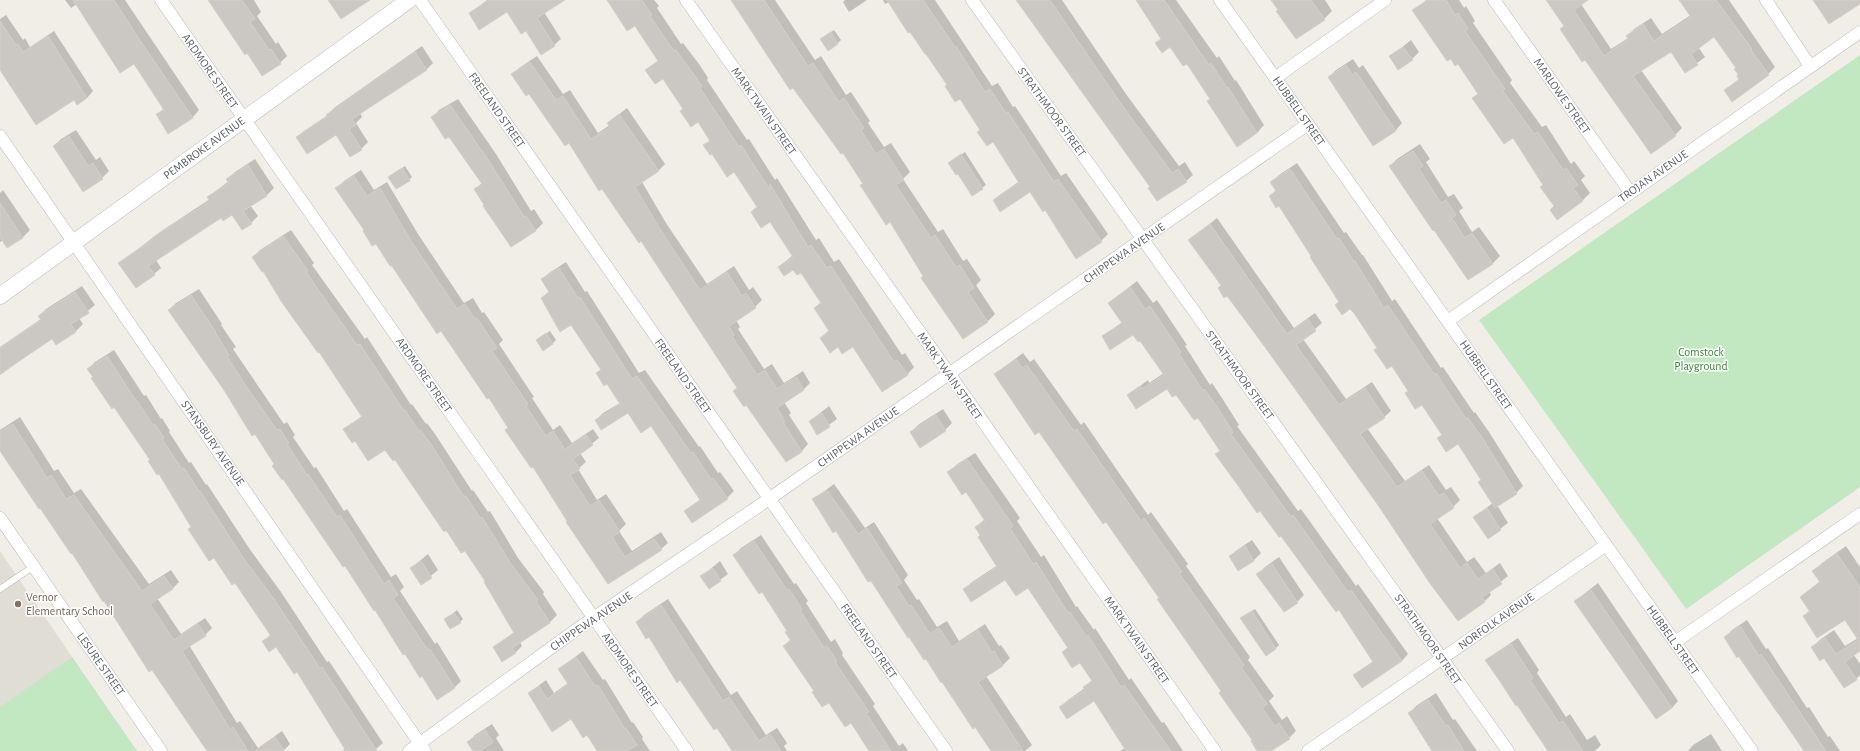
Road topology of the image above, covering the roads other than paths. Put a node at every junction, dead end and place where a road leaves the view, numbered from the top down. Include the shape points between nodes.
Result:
1 (161, 0) edge
2 (409, 0) edge
3 (420, 0) edge
4 (686, 0) edge
5 (972, 0) edge
6 (1220, 0) edge
7 (1385, 0) edge
8 (1494, 0) edge
9 (1766, 0) edge
10 (1860, 32) edge
11 (1810, 66) junction
12 (1275, 78) junction
13 (244, 119) junction
14 (1308, 124) junction
15 (0, 136) edge
16 (1630, 192) junction
17 (1144, 240) junction
18 (74, 242) junction
19 (0, 296) edge
20 (1448, 321) junction
21 (949, 375) junction
22 (769, 499) junction
23 (1859, 517) edge
24 (0, 518) edge
25 (1606, 545) junction
26 (34, 566) junction
27 (0, 589) edge
28 (594, 618) junction
29 (1675, 642) junction
30 (1442, 658) junction
31 (422, 747) edge
32 (161, 751) edge
33 (409, 751) edge
34 (687, 751) edge
35 (946, 751) edge
36 (1215, 751) edge
37 (1308, 751) edge
38 (1508, 751) edge
39 (1752, 751) edge

1 - 13 street, ARDMORE STREET
2 - 13 street, PEMBROKE AVENUE
3 - 22 street, FREELAND STREET
4 - 21 street, MARK TWAIN STREET
5 - 17 street, STRATHMOOR STREET
6 - 12 street, HUBBELL STREET
7 - 12 street
8 - 16 street, MARLOWE STREET
9 - 11 street
10 - 11 street, TROJAN AVENUE
11 - 16 street, TROJAN AVENUE
12 - 14 street, HUBBELL STREET
13 - 18 street, PEMBROKE AVENUE
13 - 28 street, ARDMORE STREET
14 - 17 street, CHIPPEWA AVENUE
14 - 20 street, HUBBELL STREET
15 - 18 street, STANSBURY AVENUE
16 - 20 street, TROJAN AVENUE
17 - 21 street, CHIPPEWA AVENUE
17 - 30 street, STRATHMOOR STREET
18 - 19 street, PEMBROKE AVENUE
18 - 31 street, STANSBURY AVENUE
20 - 25 street, HUBBELL STREET
21 - 22 street, CHIPPEWA AVENUE
21 - 36 street, MARK TWAIN STREET
22 - 28 street, CHIPPEWA AVENUE
22 - 35 street, FREELAND STREET
23 - 29 street
24 - 26 street, LESURE STREET
25 - 29 street, HUBBELL STREET
25 - 30 street, NORFOLK AVENUE
26 - 27 lane
26 - 32 street, LESURE STREET
28 - 31 street, CHIPPEWA AVENUE
28 - 34 street, ARDMORE STREET
29 - 39 street, HUBBELL STREET
30 - 37 street, NORFOLK AVENUE
30 - 38 street, STRATHMOOR STREET
31 - 33 street, CHIPPEWA AVENUE

